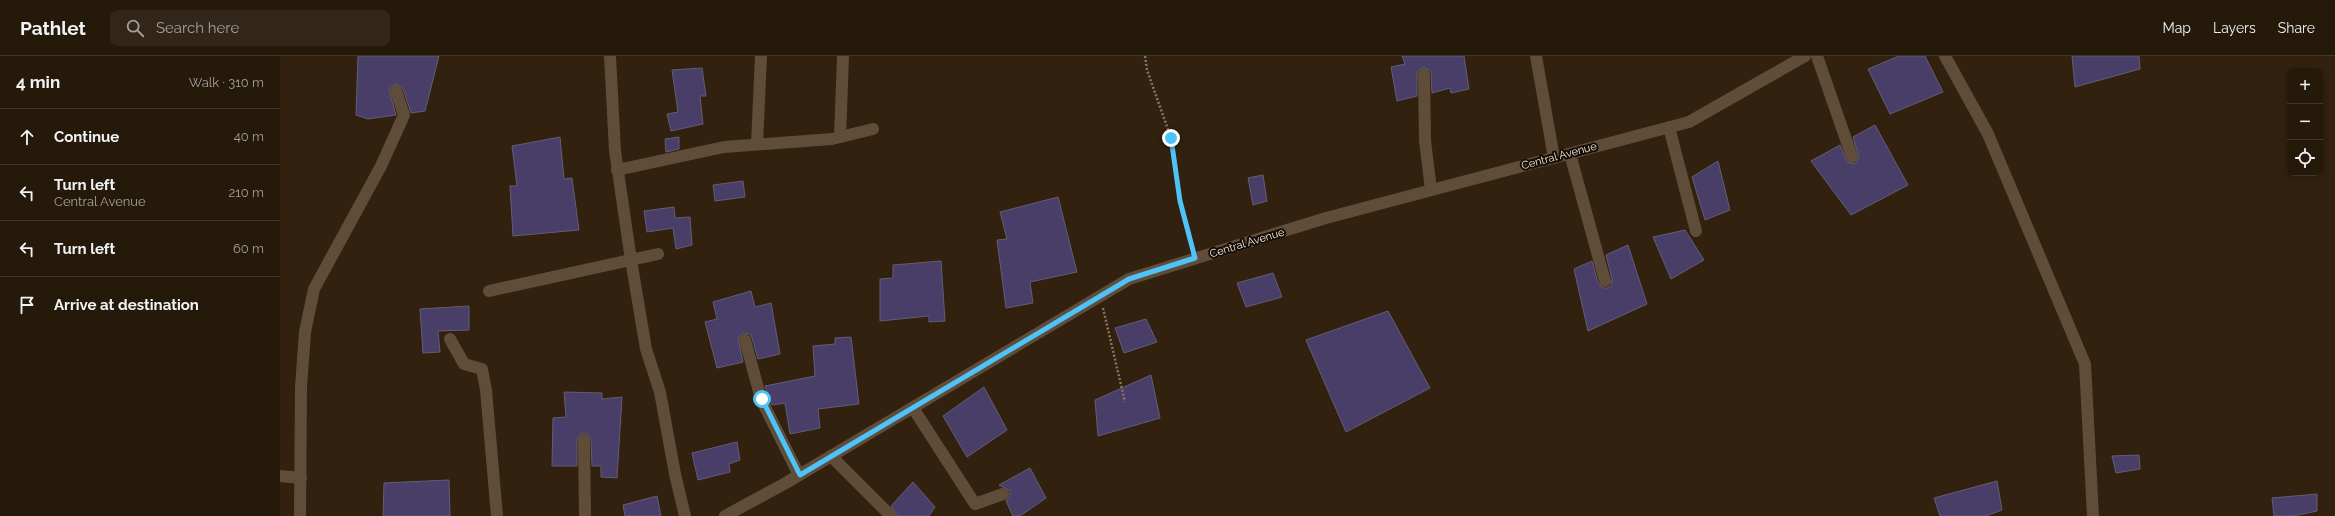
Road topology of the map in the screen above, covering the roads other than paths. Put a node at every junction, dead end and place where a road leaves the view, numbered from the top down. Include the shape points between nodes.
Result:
1 (610, 56) edge
2 (761, 56) edge
3 (843, 56) edge
4 (1536, 56) edge
5 (1805, 56) edge
6 (1817, 56) edge
7 (1945, 56) edge
8 (1424, 74) dead end
9 (396, 91) dead end
10 (1669, 127) junction
11 (873, 129) dead end
12 (840, 137) junction
13 (757, 144) junction
14 (1570, 154) junction
15 (1852, 157) dead end
16 (1554, 158) junction
17 (618, 170) junction
18 (1431, 190) junction
19 (1696, 231) dead end
20 (658, 254) dead end
21 (630, 260) junction
22 (1605, 281) dead end
23 (489, 291) dead end
24 (450, 339) dead end
25 (745, 340) dead end
26 (912, 408) junction
27 (584, 440) dead end
28 (832, 456) junction
29 (800, 475) junction
30 (280, 476) edge
31 (300, 478) junction
32 (1003, 494) dead end
33 (300, 516) edge
34 (497, 516) edge
35 (585, 516) edge
36 (685, 516) edge
37 (725, 516) edge
38 (891, 516) edge
39 (2093, 516) edge

1 - 17 street
2 - 13 street
3 - 12 street
4 - 16 street
5 - 10 street, Central Avenue via 1688,122
6 - 15 street
7 - 39 street via 1988,134 2085,364
8 - 18 street via 1425,141
9 - 31 street via 404,115 381,166 314,289 305,332 301,387
10 - 14 street, Central Avenue
10 - 19 street
11 - 12 street
12 - 13 street
13 - 17 street via 718,148
14 - 16 street, Central Avenue
14 - 22 street
16 - 18 street, Central Avenue
17 - 21 street
18 - 26 street, Central Avenue via 1326,218 1129,279
20 - 21 street
21 - 23 street
21 - 36 street via 646,349 660,392
24 - 34 street via 464,364 482,369
25 - 29 street via 762,399
26 - 28 street, Central Avenue
26 - 32 street via 975,504
27 - 35 street
28 - 29 street, Central Avenue
28 - 38 street
29 - 37 street, Central Avenue
30 - 31 street
31 - 33 street

